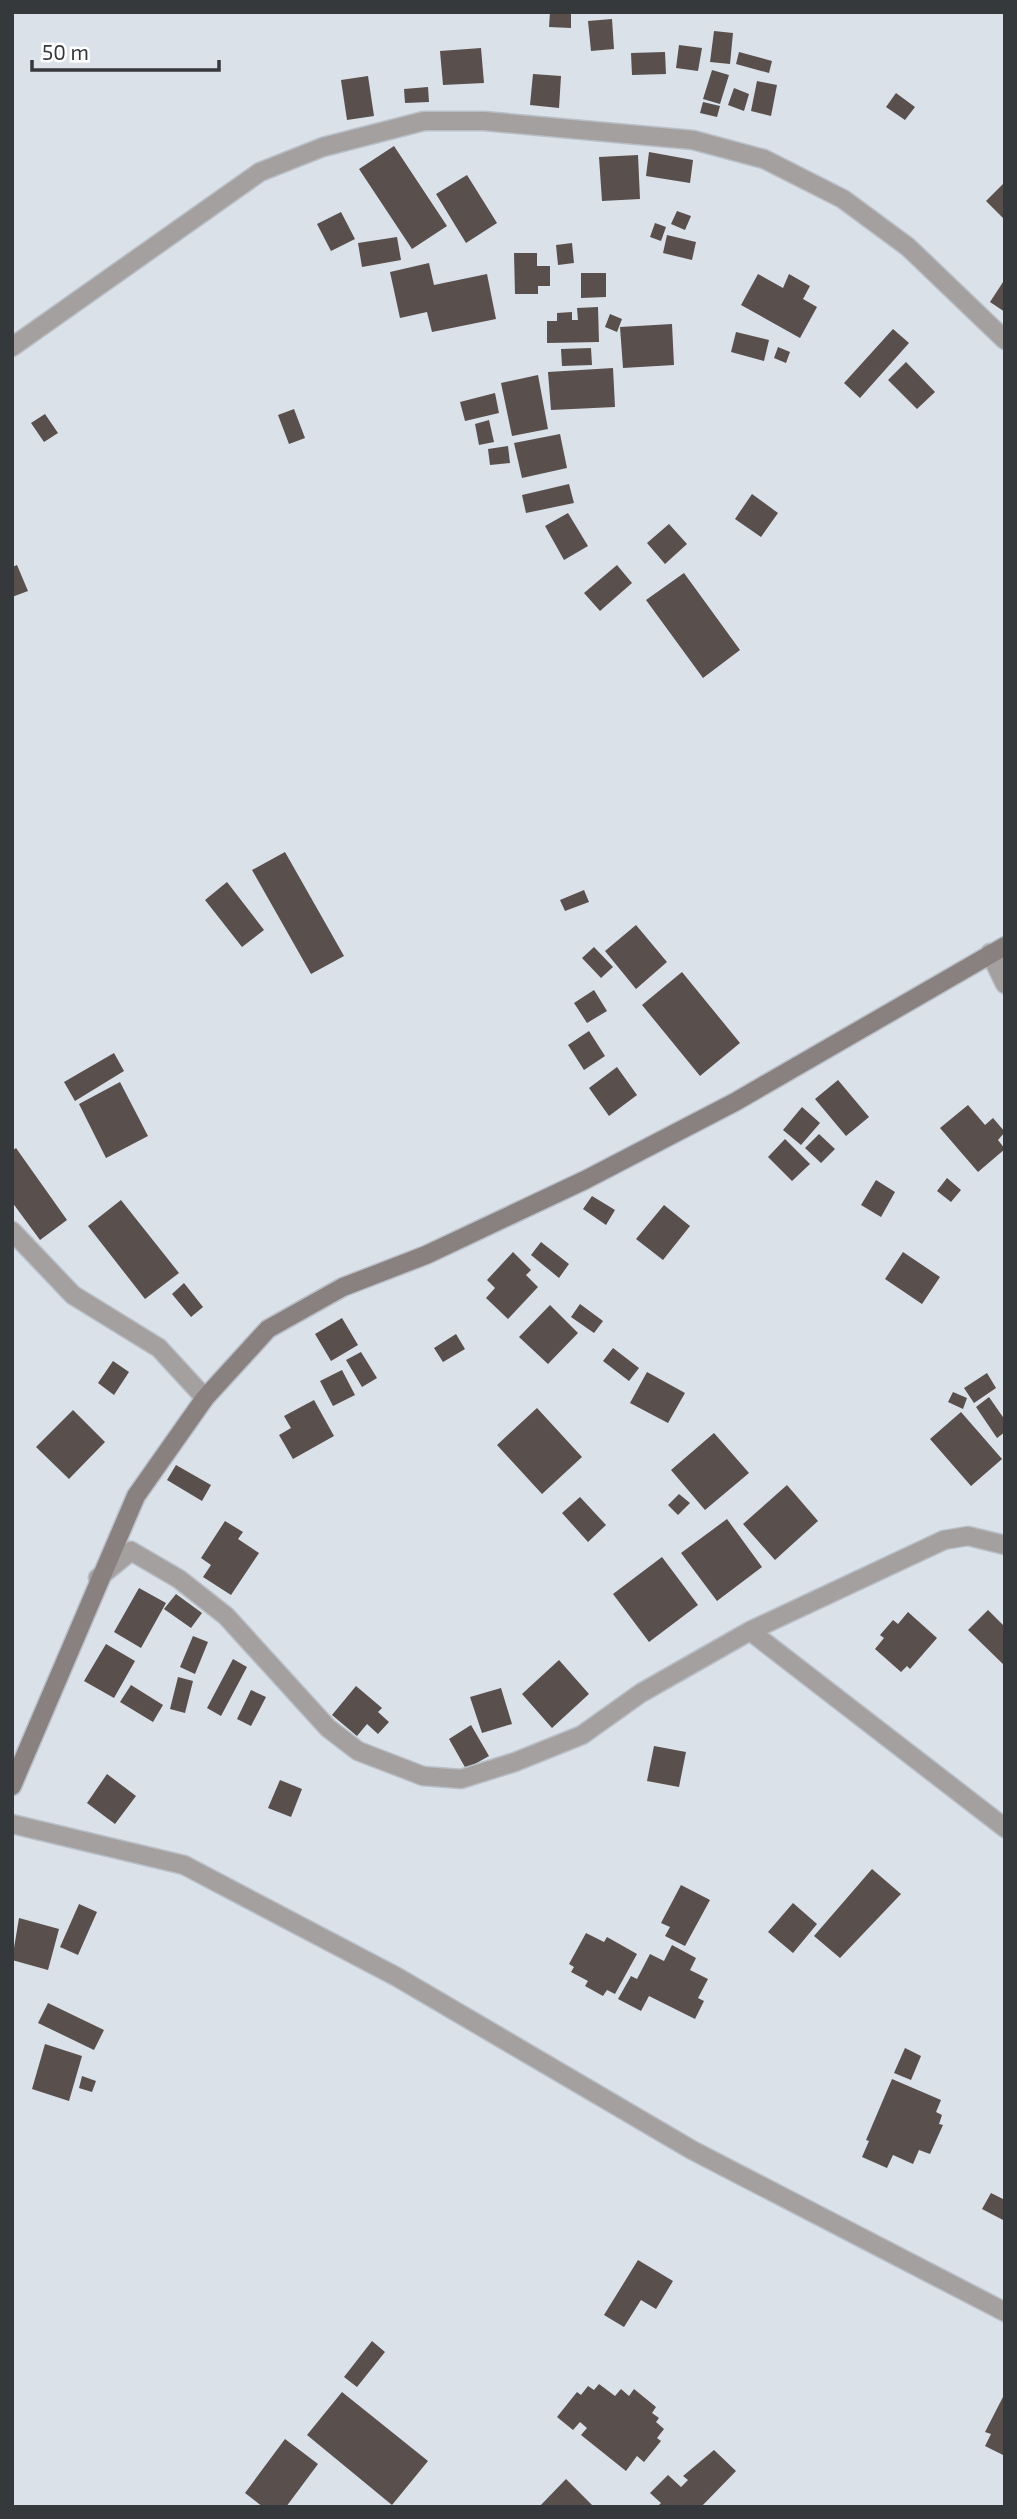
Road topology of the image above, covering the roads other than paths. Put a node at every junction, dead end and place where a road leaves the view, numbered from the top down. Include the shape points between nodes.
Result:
1 (1005, 340) edge
2 (12, 347) edge
3 (997, 950) edge
4 (1005, 984) edge
5 (12, 1230) edge
6 (205, 1398) junction
7 (1005, 1545) edge
8 (98, 1578) junction
9 (750, 1630) junction
10 (12, 1786) edge
11 (12, 1824) edge
12 (1005, 1828) edge
13 (1005, 2312) edge

1 - 2 street via 908,247 843,199 764,159 693,140 484,121 425,121 323,147 260,172
3 - 4 street
3 - 6 street via 735,1101 585,1180 426,1255 343,1287 268,1329
5 - 6 street via 73,1295 159,1348
6 - 8 street via 136,1496
7 - 9 street via 968,1536 944,1540
8 - 9 street via 131,1551 179,1579 226,1616 328,1728 358,1751 423,1776 461,1779 582,1735 641,1693
8 - 10 street
9 - 12 street
11 - 13 street via 184,1865 397,1977 692,2150

